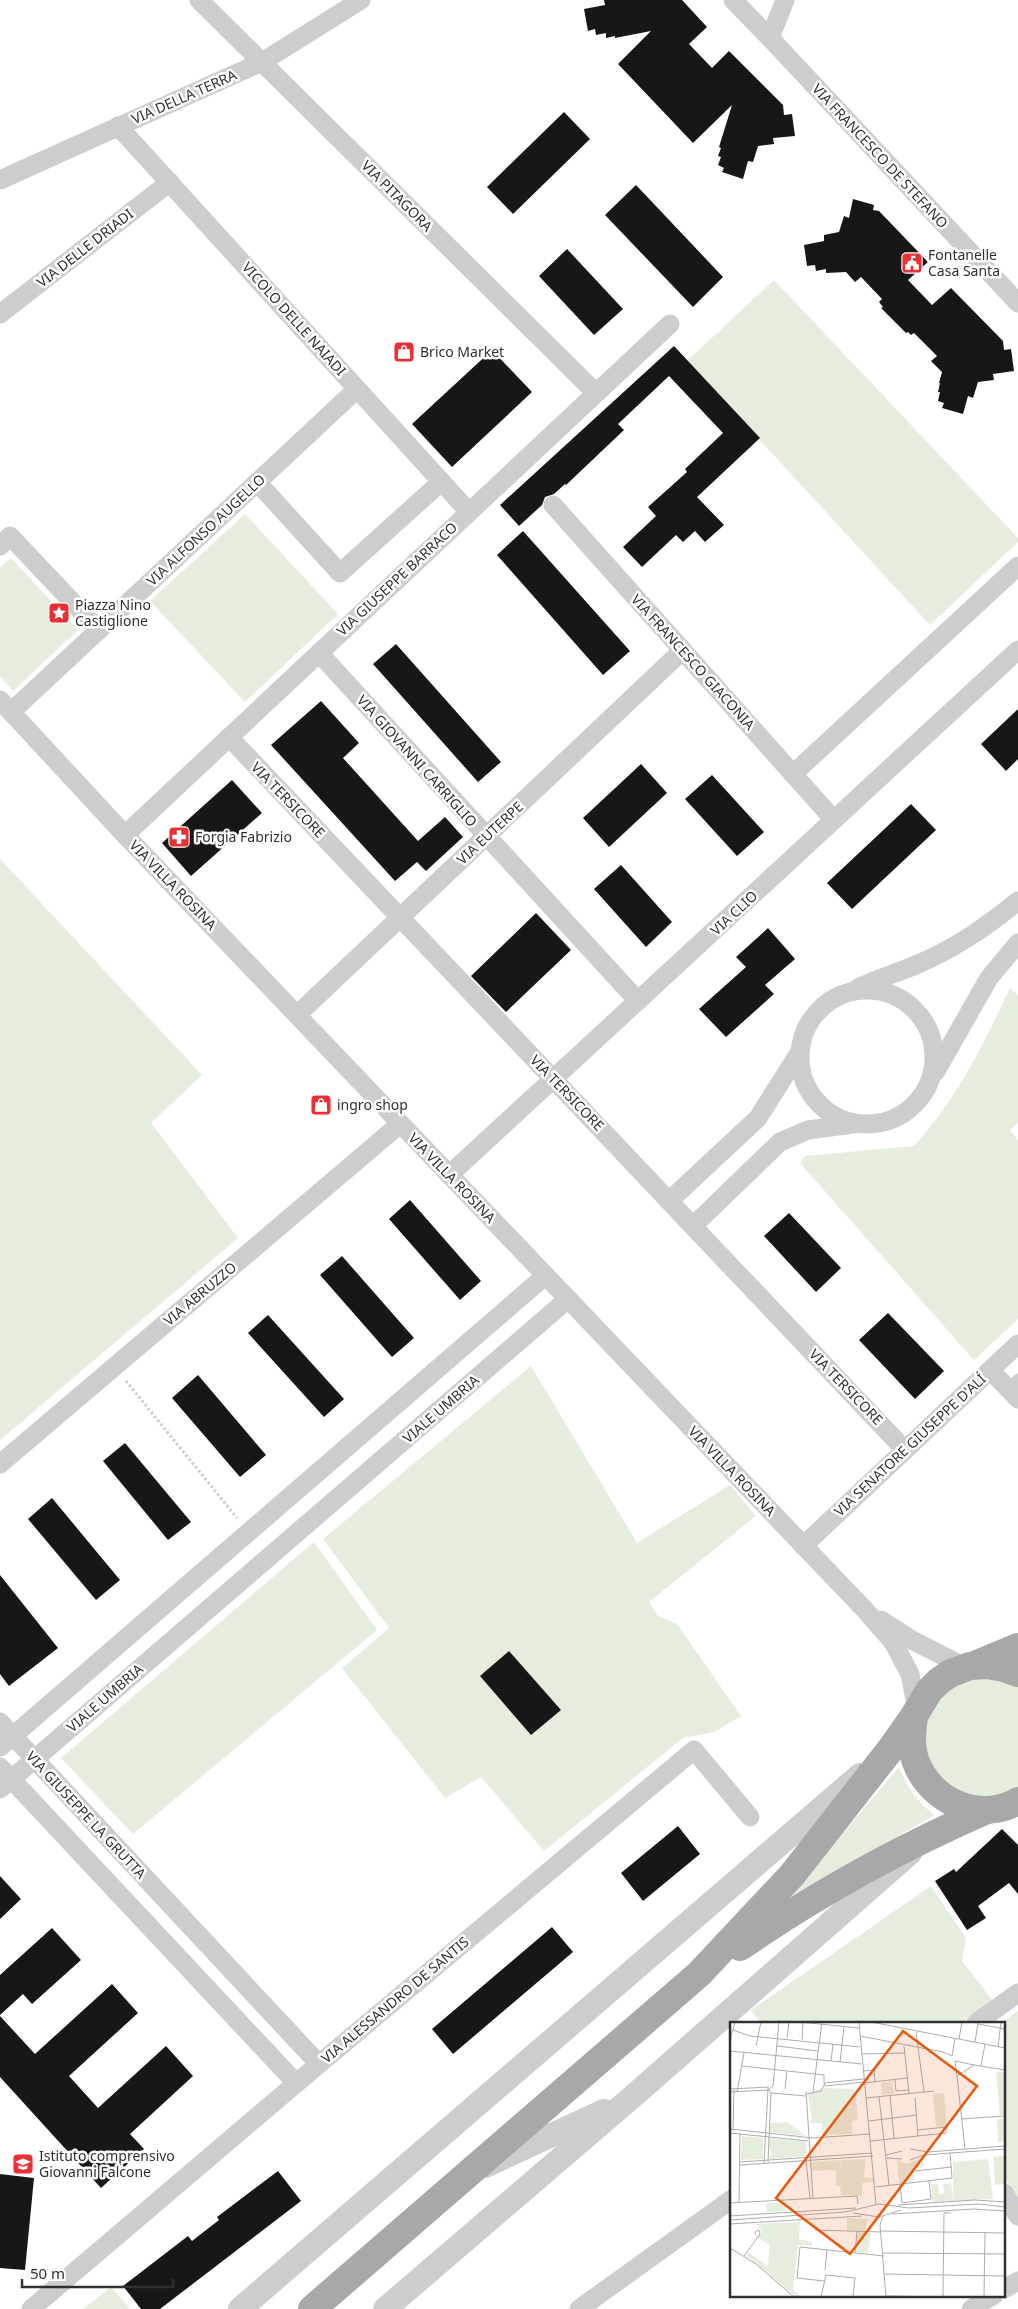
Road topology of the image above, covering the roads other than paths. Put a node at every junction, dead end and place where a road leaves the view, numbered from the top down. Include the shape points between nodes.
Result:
1 (199, 0) edge
2 (361, 0) edge
3 (733, 0) edge
4 (785, 0) edge
5 (770, 38) junction
6 (262, 62) junction
7 (118, 126) junction
8 (0, 180) edge
9 (170, 182) junction
10 (1018, 303) edge
11 (0, 314) edge
12 (670, 324) dead end
13 (357, 389) junction
14 (596, 393) junction
15 (258, 482) junction
16 (441, 482) junction
17 (552, 504) dead end
18 (469, 512) junction
19 (0, 546) edge
20 (1018, 566) edge
21 (99, 630) junction
22 (683, 650) junction
23 (1018, 650) edge
24 (318, 653) junction
25 (5, 709) edge
26 (228, 737) junction
27 (793, 774) junction
28 (834, 820) junction
29 (124, 835) junction
30 (486, 836) junction
31 (1018, 901) edge
32 (400, 918) junction
33 (1018, 943) edge
34 (852, 991) junction
35 (638, 1002) junction
36 (297, 1016) junction
37 (799, 1053) junction
38 (554, 1079) junction
39 (927, 1088) junction
40 (400, 1124) junction
41 (853, 1124) junction
42 (449, 1175) junction
43 (670, 1201) junction
44 (693, 1226) junction
45 (545, 1276) junction
46 (568, 1299) junction
47 (491, 1323) junction
48 (1018, 1344) edge
49 (512, 1347) junction
50 (990, 1370) junction
51 (1014, 1388) edge
52 (349, 1445) junction
53 (905, 1450) junction
54 (0, 1464) edge
55 (370, 1470) junction
56 (803, 1546) junction
57 (190, 1583) junction
58 (211, 1607) junction
59 (865, 1610) junction
60 (1018, 1637) edge
61 (1018, 1647) edge
62 (975, 1664) junction
63 (1018, 1674) edge
64 (916, 1713) junction
65 (4, 1735) edge
66 (890, 1750) junction
67 (34, 1760) junction
68 (4, 1779) edge
69 (1004, 1809) edge
70 (750, 1817) dead end
71 (929, 1836) junction
72 (173, 1908) junction
73 (151, 1929) junction
74 (699, 1974) junction
75 (1018, 1993) edge
76 (977, 2022) edge
77 (318, 2064) junction
78 (296, 2083) junction
79 (631, 2098) junction
80 (470, 2173) junction
81 (1006, 2195) edge
82 (730, 2200) edge
83 (1018, 2216) edge
84 (1018, 2281) edge
85 (1006, 2288) edge
86 (992, 2296) edge
87 (31, 2309) edge
88 (240, 2309) edge
89 (312, 2309) edge
90 (384, 2309) edge
91 (579, 2309) edge
92 (971, 2309) edge

1 - 6 street, VIA PITAGORA
2 - 6 street, VIA DELLA TERRA
3 - 5 street, VIA FRANCESCO DE STEFANO
4 - 5 street
5 - 10 street, VIA FRANCESCO DE STEFANO
6 - 7 street, VIA DELLA TERRA
6 - 14 street, VIA PITAGORA
7 - 8 street, VIA DELLA TERRA
7 - 9 street, VICOLO DELLE NAIADI
9 - 11 street, VIA DELLE DRIADI
9 - 13 street, VICOLO DELLE NAIADI
12 - 14 street, VIA GIUSEPPE BARRACO
13 - 15 street, VIA ALFONSO AUGELLO
13 - 16 street, VICOLO DELLE NAIADI
14 - 18 street, VIA GIUSEPPE BARRACO
15 - 16 street via 340,573
15 - 21 street, VIA ALFONSO AUGELLO
16 - 18 street, VICOLO DELLE NAIADI
17 - 22 street, VIA FRANCESCO GIACONIA
18 - 24 street, VIA GIUSEPPE BARRACO
19 - 21 street via 10,536
20 - 27 street
21 - 25 street, VIA ALFONSO AUGELLO
22 - 27 street, VIA FRANCESCO GIACONIA
22 - 30 street, VIA EUTERPE
23 - 28 street, VIA CLIO
24 - 26 street, VIA GIUSEPPE BARRACO
24 - 30 street, VIA GIOVANNI CARRIGLIO
25 - 29 street, VIA VILLA ROSINA
26 - 29 street, VIA GIUSEPPE BARRACO
26 - 32 street, VIA TERSICORE
27 - 28 street, VIA FRANCESCO GIACONIA
28 - 35 street, VIA CLIO
29 - 36 street, VIA VILLA ROSINA
30 - 32 street, VIA EUTERPE
30 - 35 street, VIA GIOVANNI CARRIGLIO
31 - 34 street via 959,945
32 - 36 street, VIA EUTERPE
32 - 38 street, VIA TERSICORE
33 - 39 street via 989,978
34 - 37 street via 832,999 815,1013 804,1032
34 - 39 street via 874,990 895,996 913,1008 927,1025 934,1046 934,1067
35 - 38 street, VIA CLIO
36 - 40 street, VIA VILLA ROSINA
37 - 41 street via 802,1077 813,1098 831,1115
37 - 43 street via 758,1118
38 - 42 street, VIA CLIO
38 - 43 street, VIA TERSICORE
39 - 41 street via 914,1106 896,1118 875,1124
40 - 42 street, VIA VILLA ROSINA
40 - 54 street, VIA ABRUZZO
41 - 44 street via 808,1130 780,1142
42 - 45 street, VIA VILLA ROSINA
43 - 44 street, VIA TERSICORE
44 - 53 street, VIA TERSICORE
45 - 46 street, VIA VILLA ROSINA
45 - 47 street
46 - 49 street, VIALE UMBRIA
46 - 56 street, VIA VILLA ROSINA
47 - 49 street
47 - 52 street
48 - 50 street, VIA SENATORE GIUSEPPE D'ALÍ
49 - 55 street, VIALE UMBRIA
50 - 51 street
50 - 53 street, VIA SENATORE GIUSEPPE D'ALÍ
52 - 55 street
52 - 57 street
53 - 56 street, VIA SENATORE GIUSEPPE D'ALÍ
55 - 58 street, VIALE UMBRIA
56 - 59 street, VIA VILLA ROSINA
57 - 58 street
57 - 65 street
58 - 67 street, VIALE UMBRIA
59 - 62 street, VIA VILLA ROSINA via 912,1640
59 - 64 street, VIA VILLA ROSINA via 892,1642 910,1674
60 - 62 street
61 - 62 main road
62 - 63 main road via 1004,1668
62 - 64 main road via 939,1681
64 - 66 main road
64 - 69 main road via 913,1747 926,1782 943,1798 964,1808
65 - 67 street, VIA GIUSEPPE LA GRUTTA
66 - 74 main road via 792,1875
66 - 88 street
67 - 68 street, VIALE UMBRIA
67 - 72 street, VIA GIUSEPPE LA GRUTTA
68 - 73 street
69 - 71 main road
70 - 77 street, VIA ALESSANDRO DE SANTIS via 694,1750
71 - 74 main road via 796,1909
71 - 79 street
72 - 73 street
72 - 77 street, VIA GIUSEPPE LA GRUTTA
73 - 78 street
74 - 80 main road
75 - 76 street
77 - 78 street, VIA ALESSANDRO DE SANTIS
78 - 87 street, VIA ALESSANDRO DE SANTIS
79 - 80 street
79 - 90 street
80 - 89 main road
81 - 83 street
82 - 91 street
84 - 85 street
86 - 92 street

